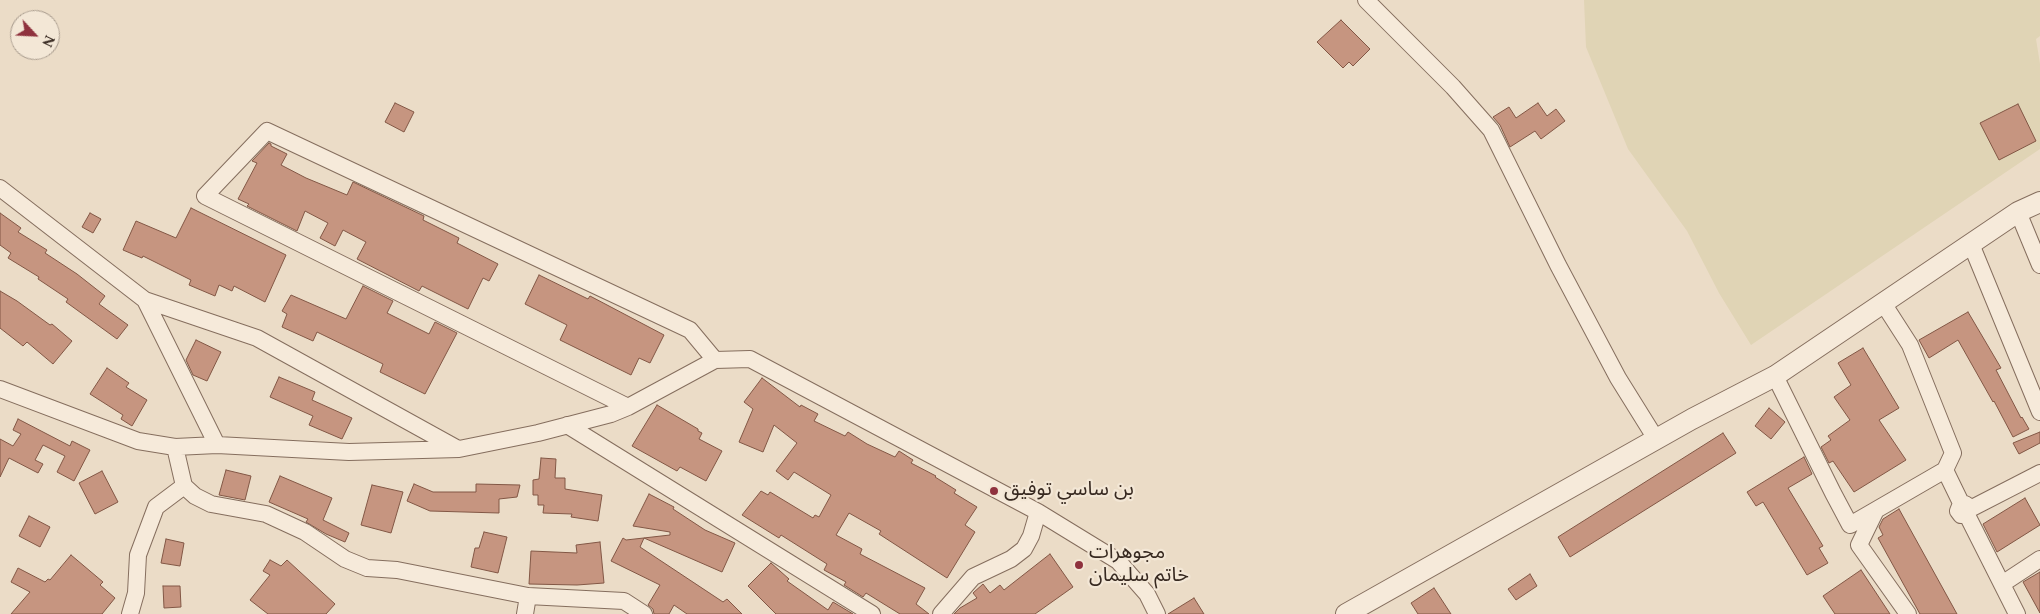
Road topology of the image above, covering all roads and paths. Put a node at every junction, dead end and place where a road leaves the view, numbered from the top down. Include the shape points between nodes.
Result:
1 (1366, 0) edge
2 (0, 188) edge
3 (2040, 202) edge
4 (2018, 212) junction
5 (1971, 244) junction
6 (2040, 265) edge
7 (145, 300) junction
8 (1883, 303) junction
9 (715, 360) junction
10 (1775, 376) junction
11 (0, 389) edge
12 (628, 407) junction
13 (2040, 412) edge
14 (567, 425) junction
15 (1656, 439) junction
16 (217, 445) junction
17 (175, 447) junction
18 (459, 450) junction
19 (1944, 470) junction
20 (2040, 473) edge
21 (184, 486) junction
22 (1876, 510) junction
23 (1967, 510) junction
24 (1038, 512) junction
25 (2040, 559) edge
26 (2002, 584) junction
27 (528, 596) junction
28 (1351, 613) edge
29 (130, 614) edge
30 (525, 614) edge
31 (644, 614) edge
32 (872, 614) edge
33 (941, 614) edge
34 (1157, 614) edge
35 (1908, 614) edge
36 (2017, 614) edge

1 - 15 street via 1453,86 1491,130 1581,309
2 - 7 street
3 - 4 street
4 - 5 street
4 - 6 street
5 - 8 street
5 - 13 street
7 - 16 street
7 - 18 street via 258,338
8 - 10 street
8 - 19 street via 1910,345 1953,453
9 - 12 street
9 - 12 street via 690,330 267,131 205,196
9 - 24 street via 750,359
10 - 15 street
10 - 22 street via 1850,526
11 - 17 street via 138,441
12 - 14 street
14 - 18 street
14 - 32 street
15 - 28 street
16 - 17 street
16 - 18 street via 349,452
17 - 21 street
19 - 22 street
19 - 23 street
20 - 23 street
21 - 27 street via 211,504 266,514 305,532 345,559 367,568 397,570
21 - 29 street via 156,507 138,555 136,593
22 - 35 street via 1859,545
23 - 26 street
24 - 33 street via 1024,549 1011,559 973,577
24 - 34 street via 1118,561 1146,594
25 - 26 street
26 - 36 street
27 - 30 street
27 - 31 street via 624,601

